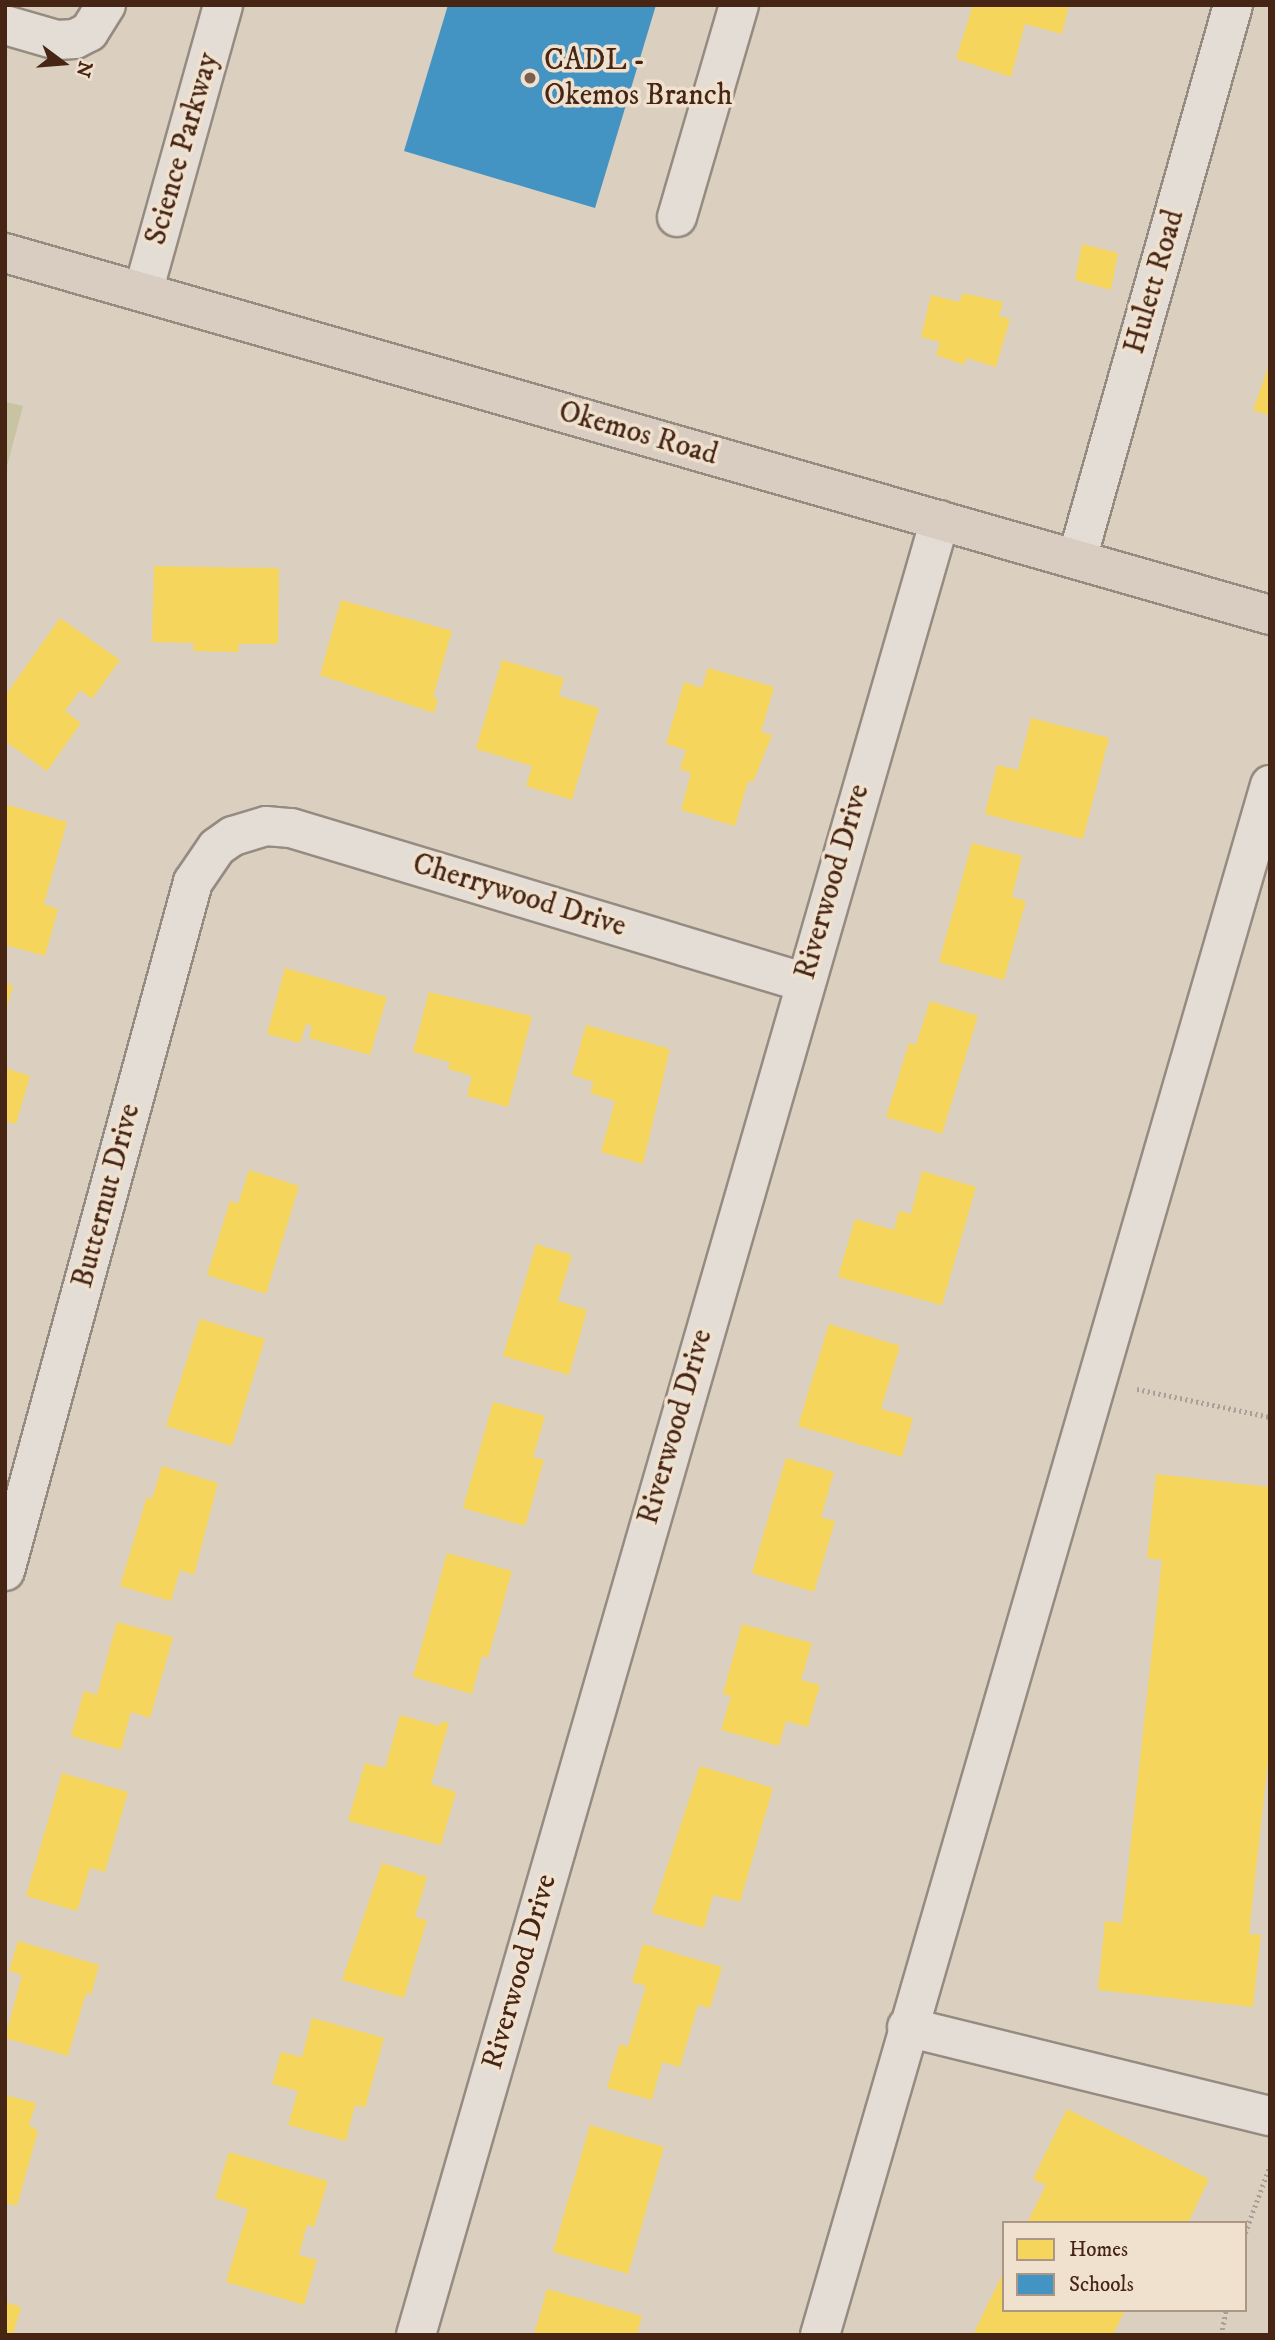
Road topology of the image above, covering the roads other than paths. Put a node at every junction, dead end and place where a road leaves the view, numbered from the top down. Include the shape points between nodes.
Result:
1 (106, 5) edge
2 (223, 5) edge
3 (739, 5) edge
4 (1233, 5) edge
5 (5, 25) edge
6 (677, 217) dead end
7 (5, 253) edge
8 (143, 292) junction
9 (940, 520) junction
10 (1077, 559) junction
11 (1270, 615) edge
12 (1270, 785) edge
13 (233, 836) joint
14 (803, 982) junction
15 (5, 1571) edge
16 (907, 2026) junction
17 (1270, 2116) edge
18 (416, 2335) edge
19 (820, 2335) edge

1 - 5 street via 89,32 75,39 57,40
2 - 8 street, Science Parkway
3 - 6 street
4 - 10 street, Hulett Road
7 - 8 main road, Okemos Road
8 - 9 main road, Okemos Road
9 - 10 main road, Okemos Road
9 - 14 street, Riverwood Drive
10 - 11 main road, Okemos Road
12 - 16 street
13 - 14 street, Cherrywood Drive via 266,826 291,828
13 - 15 street, Butternut Drive via 216,847 193,881
14 - 18 street, Riverwood Drive
16 - 17 street
16 - 19 street

